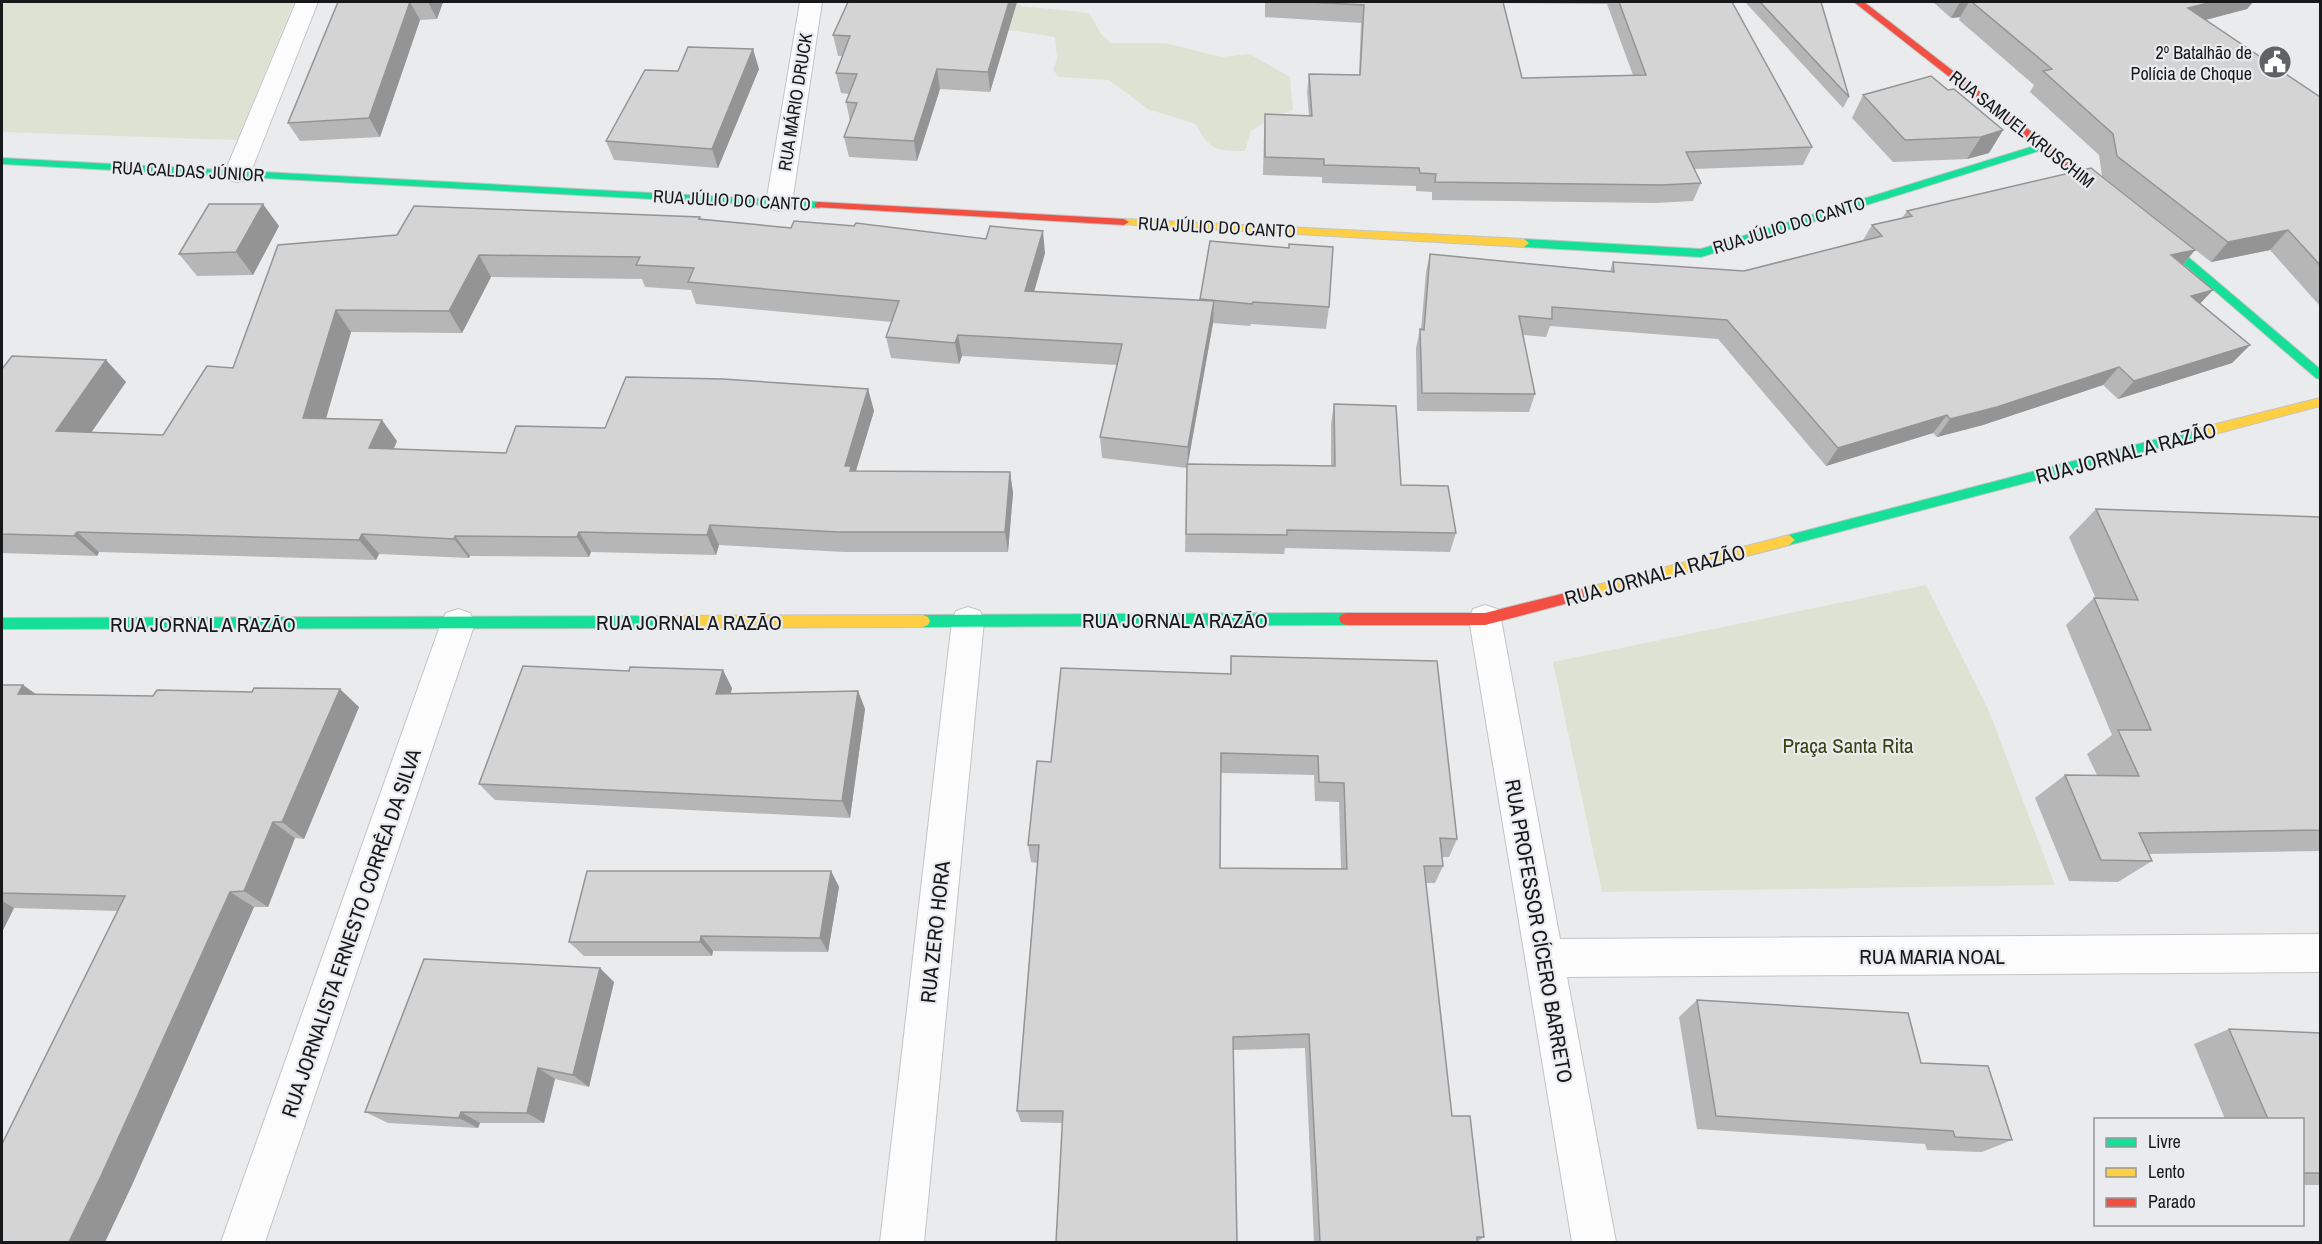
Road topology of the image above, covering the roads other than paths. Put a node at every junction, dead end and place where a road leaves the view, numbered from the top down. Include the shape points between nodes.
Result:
1 (307, 2) edge
2 (811, 2) edge
3 (1859, 2) edge
4 (2044, 146) junction
5 (2, 161) edge
6 (237, 174) junction
7 (375, 181) joint
8 (779, 203) junction
9 (2128, 212) edge
10 (2147, 226) edge
11 (2320, 375) edge
12 (2320, 402) edge
13 (1485, 619) junction
14 (968, 621) junction
15 (458, 623) junction
16 (2, 624) edge
17 (2320, 954) edge
18 (1544, 958) junction
19 (243, 1242) edge
20 (903, 1242) edge
21 (1594, 1242) edge

1 - 6 street
2 - 8 street, RUA MÁRIO DRUCK
3 - 4 street, RUA SAMUEL KRUSCHIM
4 - 8 street, RUA JÚLIO DO CANTO via 1701,253
4 - 9 street, RUA SAMUEL KRUSCHIM
5 - 6 street, RUA CALDAS JÚNIOR
6 - 7 street, RUA CALDAS JÚNIOR
7 - 8 street, RUA JÚLIO DO CANTO
10 - 11 street
12 - 13 street, RUA JORNAL A RAZÃO
13 - 14 street, RUA JORNAL A RAZÃO
13 - 18 street, RUA PROFESSOR CÍCERO BARRETO
14 - 15 street, RUA JORNAL A RAZÃO
14 - 20 street, RUA ZERO HORA
15 - 16 street, RUA JORNAL A RAZÃO
15 - 19 street, RUA JORNALISTA ERNESTO CORRÊA DA SILVA
17 - 18 street, RUA MARIA NOAL
18 - 21 street, RUA PROFESSOR CÍCERO BARRETO

